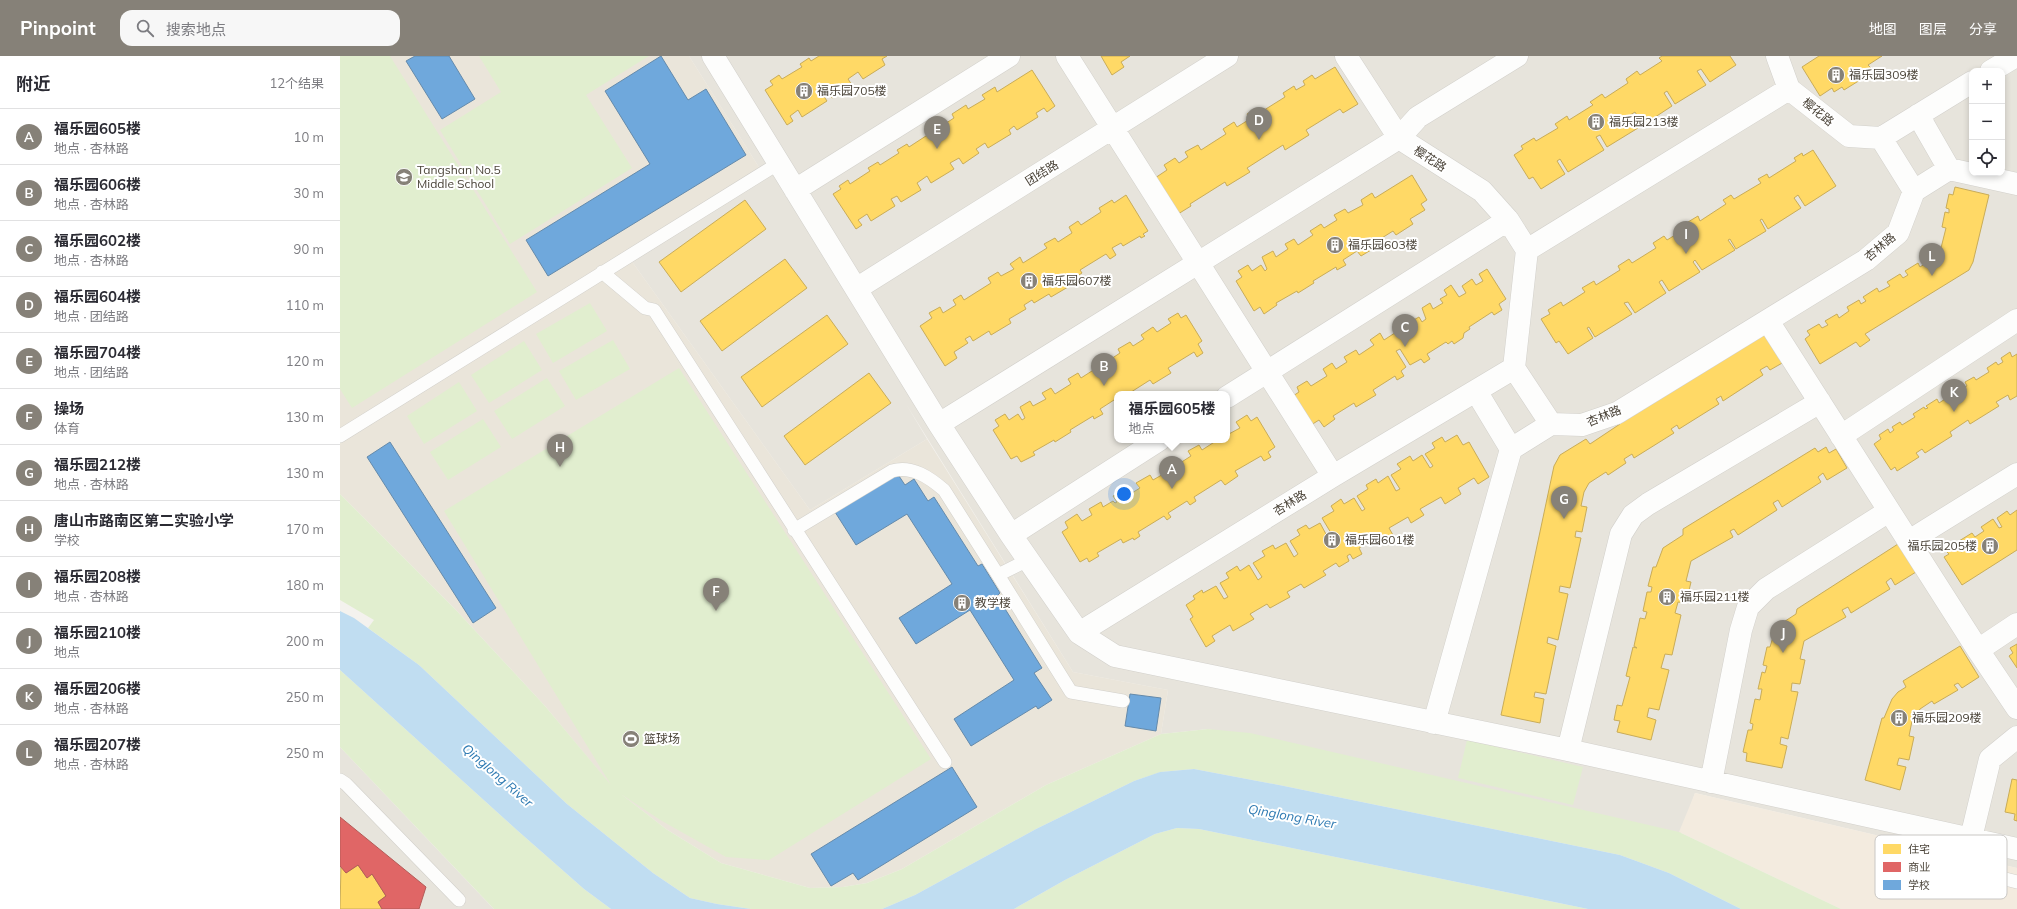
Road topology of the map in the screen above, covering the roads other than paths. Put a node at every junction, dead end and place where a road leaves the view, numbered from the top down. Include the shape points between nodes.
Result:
1 (1009, 56) edge
2 (1067, 56) edge
3 (1227, 56) edge
4 (1346, 56) edge
5 (1517, 56) edge
6 (1777, 56) edge
7 (2016, 56) edge
8 (723, 59) edge
9 (1996, 68) edge
10 (1969, 84) edge
11 (1789, 88) junction
12 (1918, 115) junction
13 (1112, 129) junction
14 (1399, 138) junction
15 (1881, 138) junction
16 (779, 163) junction
17 (1949, 169) junction
18 (2017, 184) edge
19 (795, 190) junction
20 (1914, 192) junction
21 (1508, 220) junction
22 (1527, 250) junction
23 (1198, 263) junction
24 (602, 272) junction
25 (856, 289) junction
26 (2017, 320) edge
27 (1768, 321) junction
28 (1514, 368) junction
29 (1266, 372) junction
30 (1476, 391) junction
31 (1230, 395) edge
32 (1820, 402) junction
33 (939, 424) junction
34 (1551, 424) junction
35 (340, 436) edge
36 (1841, 436) junction
37 (1154, 443) edge
38 (1511, 449) junction
39 (2017, 474) edge
40 (1333, 476) junction
41 (1889, 511) junction
42 (794, 530) junction
43 (1011, 535) junction
44 (1909, 541) junction
45 (1028, 560) junction
46 (998, 575) junction
47 (2017, 624) edge
48 (1079, 633) junction
49 (1978, 650) junction
50 (1123, 701) dead end
51 (2017, 708) edge
52 (1434, 723) junction
53 (2017, 737) edge
54 (1568, 750) junction
55 (945, 762) dead end
56 (340, 780) edge
57 (1710, 782) junction
58 (1957, 835) edge
59 (1972, 835) edge
60 (2007, 847) edge
61 (2017, 849) edge
62 (2007, 879) edge
63 (2017, 882) edge
64 (459, 900) dead end

1 - 19 street
2 - 13 street
3 - 13 street, 团结路
4 - 14 street, 樱花路
5 - 14 street via 1418,117
6 - 11 street
7 - 9 street
8 - 16 street
10 - 12 street
11 - 15 street, 樱花路 via 1848,136
11 - 22 street
12 - 15 street
12 - 17 street
13 - 23 street
13 - 25 street, 团结路
14 - 21 street, 樱花路 via 1482,191
14 - 23 street
15 - 20 street
16 - 19 street
16 - 24 lane
17 - 18 street
17 - 20 street
19 - 25 street
20 - 27 street, 杏林路 via 1898,234 1866,260
21 - 22 street, 樱花路
21 - 29 street
22 - 28 street
23 - 29 street
23 - 33 street
24 - 35 lane
24 - 42 lane via 645,308 654,310
25 - 33 street
26 - 36 street
27 - 32 street
27 - 34 street, 杏林路 via 1617,413 1582,425
28 - 30 street, 杏林路
28 - 34 street
29 - 31 street
29 - 40 street
30 - 38 street
30 - 40 street, 杏林路
32 - 36 street
32 - 54 street via 1633,515 1621,534
33 - 43 street
34 - 38 street
36 - 41 street
37 - 43 street
38 - 52 street
39 - 44 street
40 - 48 street, 杏林路
41 - 44 street
41 - 57 street via 1766,589 1748,607
42 - 46 lane via 901,468 933,481 944,490
42 - 55 lane
43 - 45 street
44 - 49 street
45 - 46 lane
45 - 48 street
46 - 50 lane via 1071,692
47 - 49 street
48 - 52 street via 1115,656
49 - 51 street
52 - 54 street
53 - 59 street via 1990,759
54 - 57 street
56 - 64 lane
57 - 58 street
60 - 61 street
62 - 63 lane

